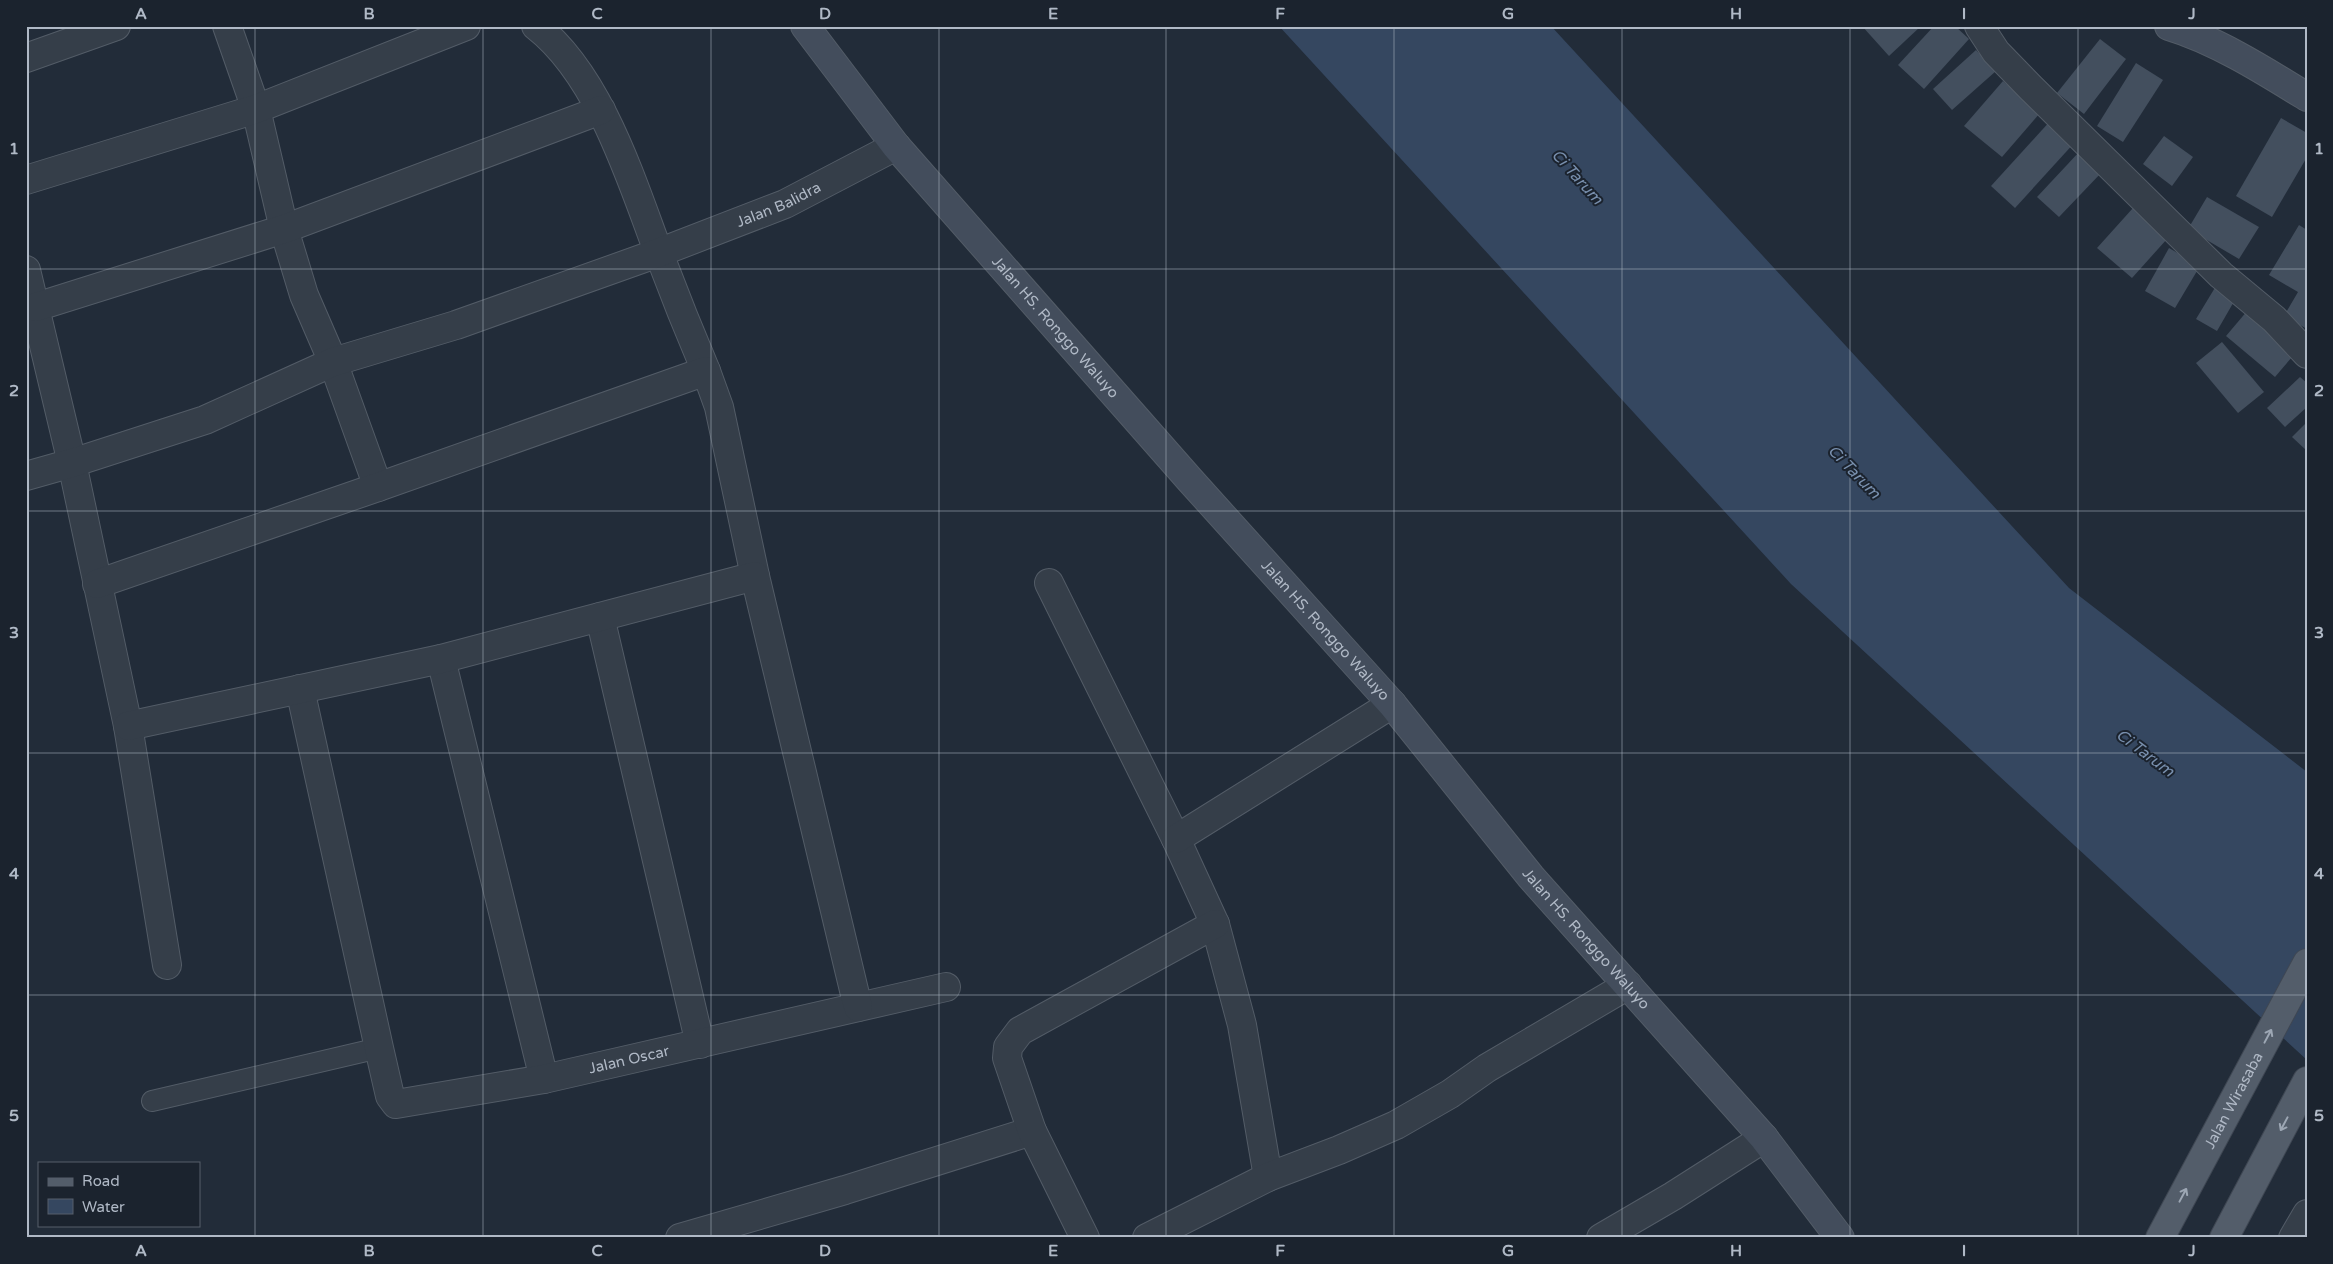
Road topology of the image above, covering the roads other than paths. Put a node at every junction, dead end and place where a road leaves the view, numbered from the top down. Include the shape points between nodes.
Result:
1 (116, 26) edge
2 (227, 26) edge
3 (466, 26) edge
4 (536, 26) edge
5 (805, 26) edge
6 (1980, 26) edge
7 (2169, 26) edge
8 (26, 58) edge
9 (2307, 97) edge
10 (256, 109) junction
11 (601, 110) junction
12 (896, 146) junction
13 (26, 180) edge
14 (284, 229) junction
15 (658, 253) junction
16 (26, 270) edge
17 (36, 306) junction
18 (2307, 354) edge
19 (334, 362) junction
20 (706, 371) junction
21 (72, 464) junction
22 (26, 476) edge
23 (378, 487) junction
24 (755, 576) junction
25 (1050, 583) dead end
26 (97, 584) junction
27 (600, 617) junction
28 (441, 659) junction
29 (300, 689) junction
30 (1392, 704) junction
31 (128, 726) junction
32 (1176, 839) junction
33 (1215, 924) junction
34 (2307, 963) edge
35 (168, 965) dead end
36 (1628, 985) junction
37 (946, 987) dead end
38 (858, 1007) junction
39 (700, 1044) junction
40 (379, 1048) junction
41 (544, 1079) junction
42 (2307, 1081) edge
43 (152, 1101) dead end
44 (1032, 1131) junction
45 (1764, 1138) junction
46 (1268, 1177) junction
47 (2307, 1214) edge
48 (680, 1238) edge
49 (1085, 1238) edge
50 (1147, 1238) edge
51 (1601, 1238) edge
52 (1840, 1238) edge
53 (2160, 1238) edge
54 (2224, 1238) edge
55 (2293, 1238) edge

1 - 8 street
2 - 10 street
3 - 10 street
4 - 11 street via 548,35
5 - 12 street, Jalan HS. Ronggo Waluyo
6 - 18 street via 1996,52 2031,88 2221,275 2274,319
7 - 9 street via 2184,30 2252,64
10 - 13 street
10 - 14 street
11 - 14 street
11 - 15 street
12 - 15 street, Jalan Balidra via 785,204
12 - 30 street, Jalan HS. Ronggo Waluyo
14 - 17 street
14 - 19 street via 304,295
15 - 19 street, Jalan Balidra via 456,325
15 - 20 street
16 - 17 street
17 - 21 street
19 - 21 street, Jalan Balidra via 205,420
19 - 23 street
20 - 23 street
20 - 24 street via 719,407
21 - 22 street, Jalan Balidra
21 - 26 street
23 - 26 street
24 - 27 street
24 - 38 street
25 - 32 street
26 - 31 street
27 - 28 street
27 - 39 street
28 - 29 street
28 - 41 street
29 - 31 street
29 - 40 street
30 - 32 street
30 - 36 street, Jalan HS. Ronggo Waluyo via 1531,877
31 - 35 street
32 - 33 street
33 - 44 street via 1020,1030 1008,1047 1007,1058
33 - 46 street via 1242,1025
53 -> 34 main road, Jalan Wirasaba
36 - 45 street, Jalan HS. Ronggo Waluyo
36 - 46 street via 1396,1125
37 - 38 street, Jalan Oscar
38 - 39 street, Jalan Oscar
39 - 41 street, Jalan Oscar
40 - 41 street, Jalan Oscar via 390,1096 396,1104
40 - 43 lane
42 -> 54 main road
44 - 48 street
44 - 49 street
45 - 51 street
45 - 52 street, Jalan HS. Ronggo Waluyo
46 - 50 street
47 - 55 street

